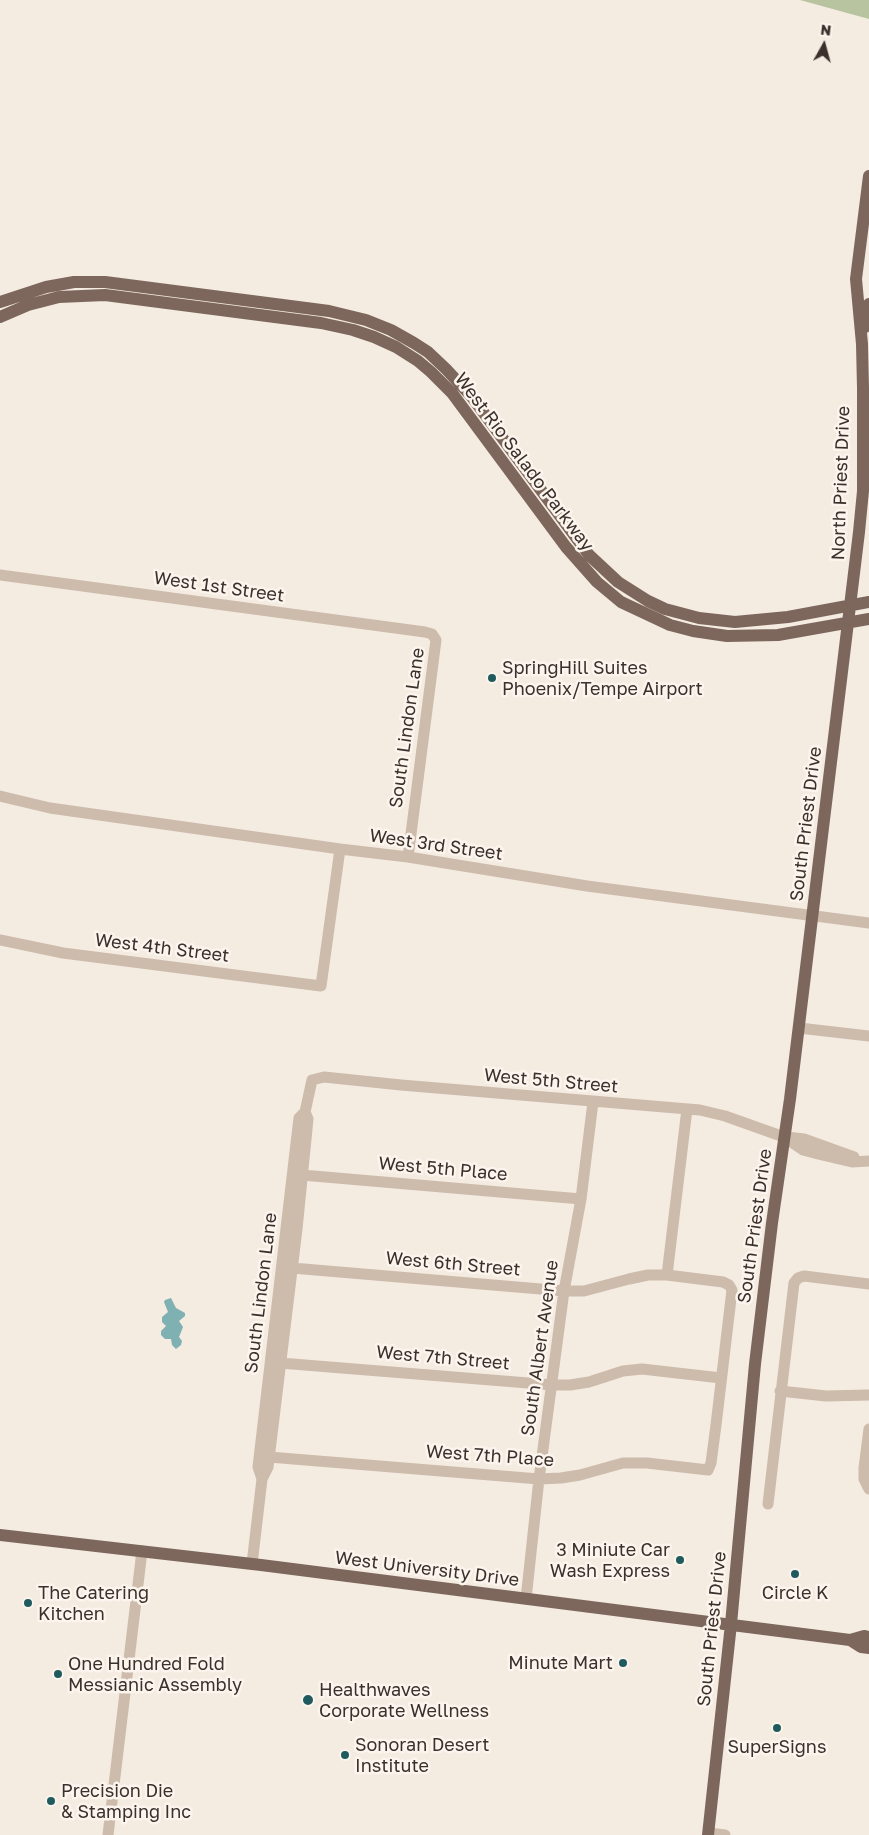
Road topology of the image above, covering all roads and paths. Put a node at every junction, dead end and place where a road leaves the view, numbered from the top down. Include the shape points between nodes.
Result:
1 (869, 176) edge
2 (0, 302) edge
3 (869, 304) edge
4 (0, 317) edge
5 (862, 344) junction
6 (436, 367) junction
7 (468, 413) junction
8 (506, 444) junction
9 (0, 575) edge
10 (597, 582) junction
11 (869, 602) edge
12 (851, 606) junction
13 (666, 609) junction
14 (869, 619) edge
15 (849, 623) junction
16 (432, 634) joint
17 (0, 796) edge
18 (340, 849) junction
19 (408, 857) junction
20 (812, 915) junction
21 (869, 922) edge
22 (0, 940) edge
23 (798, 1028) junction
24 (869, 1036) edge
25 (312, 1080) joint
26 (593, 1102) junction
27 (687, 1109) junction
28 (305, 1112) junction
29 (784, 1137) junction
30 (869, 1161) edge
31 (302, 1175) junction
32 (581, 1199) junction
33 (289, 1203) junction
34 (292, 1268) junction
35 (667, 1275) junction
36 (729, 1284) joint
37 (869, 1284) edge
38 (564, 1291) junction
39 (279, 1293) junction
40 (280, 1363) junction
41 (721, 1378) junction
42 (552, 1385) junction
43 (268, 1386) junction
44 (780, 1390) junction
45 (869, 1396) edge
46 (265, 1410) junction
47 (869, 1429) edge
48 (269, 1457) junction
49 (708, 1470) joint
50 (539, 1478) junction
51 (262, 1479) junction
52 (869, 1489) edge
53 (768, 1504) dead end
54 (0, 1534) edge
55 (142, 1551) junction
56 (252, 1564) junction
57 (526, 1599) junction
58 (731, 1624) junction
59 (869, 1637) edge
60 (850, 1640) junction
61 (869, 1648) edge
62 (708, 1834) edge
63 (108, 1835) edge
64 (725, 1835) edge

1 - 5 main road, North Priest Drive via 856,278
2 - 6 main road, West Rio Salado Parkway via 46,287 74,282 105,282 329,311 391,330 428,352
3 - 5 main road, North Priest Drive
4 - 6 main road, West Rio Salado Parkway via 59,297 116,296 353,330
5 - 12 main road, North Priest Drive via 863,491
6 - 7 main road, West Rio Salado Parkway
6 - 8 main road, West Rio Salado Parkway via 472,397
7 - 8 main road via 479,419 496,440
7 - 10 main road, West Rio Salado Parkway via 566,547
8 - 13 main road, West Rio Salado Parkway via 576,539 601,567 632,591
9 - 16 street, West 1st Street
10 - 13 main road via 608,584 653,610
10 - 15 main road, West Rio Salado Parkway via 636,610 670,625 703,633 745,637 778,635
11 - 12 main road, West Rio Salado Parkway
12 - 13 main road, West Rio Salado Parkway via 735,622 699,618
12 - 15 main road, North Priest Drive
14 - 15 main road, West Rio Salado Parkway
15 - 20 main road, South Priest Drive
16 - 19 street, South Lindon Lane via 436,640
17 - 18 street, West 3rd Street via 50,808
18 - 19 street, West 3rd Street
18 - 22 street, West 4th Street via 321,986 63,953
19 - 20 street, West 3rd Street via 587,886
20 - 21 street, West 3rd Street
20 - 23 main road, South Priest Drive
23 - 24 street
23 - 29 main road, South Priest Drive
25 - 26 street, West 5th Street via 324,1077
25 - 28 street, South Lindon Lane
26 - 27 street, West 5th Street
26 - 32 street, South Albert Avenue
27 - 29 street, West 5th Street via 725,1116
27 - 35 street
28 - 31 street, South Lindon Lane via 308,1119
28 - 33 street, South Lindon Lane via 299,1118
29 - 30 street, West 5th Street via 804,1139
29 - 58 main road, South Priest Drive via 755,1364
31 - 32 street, West 5th Place
31 - 33 street
31 - 34 street, South Lindon Lane
32 - 38 street, South Albert Avenue
33 - 39 street, South Lindon Lane
34 - 38 street, West 6th Street
34 - 39 street
34 - 40 street, South Lindon Lane
35 - 36 street, West 6th Street
35 - 38 street, West 6th Street via 629,1279 584,1291
36 - 41 street, South Priest Drive via 732,1290
37 - 44 street via 798,1278 794,1283
38 - 42 street, South Albert Avenue
39 - 43 street, South Lindon Lane
40 - 42 street, West 7th Street
40 - 43 street
40 - 48 street, South Lindon Lane
41 - 42 street, West 7th Street via 642,1369 589,1382
41 - 49 street, South Priest Drive
42 - 50 street, South Albert Avenue
43 - 46 street, South Lindon Lane
44 - 45 street via 826,1396
44 - 53 street
46 - 48 street via 269,1418 266,1450
46 - 51 street, South Lindon Lane via 258,1467
47 - 52 street via 864,1468 864,1479
48 - 50 street, West 7th Place
48 - 51 street, South Lindon Lane
49 - 50 street, West 7th Place via 623,1463 580,1475
50 - 57 street, South Albert Avenue
51 - 56 street, South Lindon Lane
54 - 55 main road, West University Drive
55 - 56 main road, West University Drive
55 - 63 street
56 - 57 main road, West University Drive
57 - 58 main road, West University Drive
58 - 60 main road, West University Drive
58 - 62 main road, South Priest Drive
59 - 60 main road, West University Drive
60 - 61 main road, West University Drive
62 - 64 street

